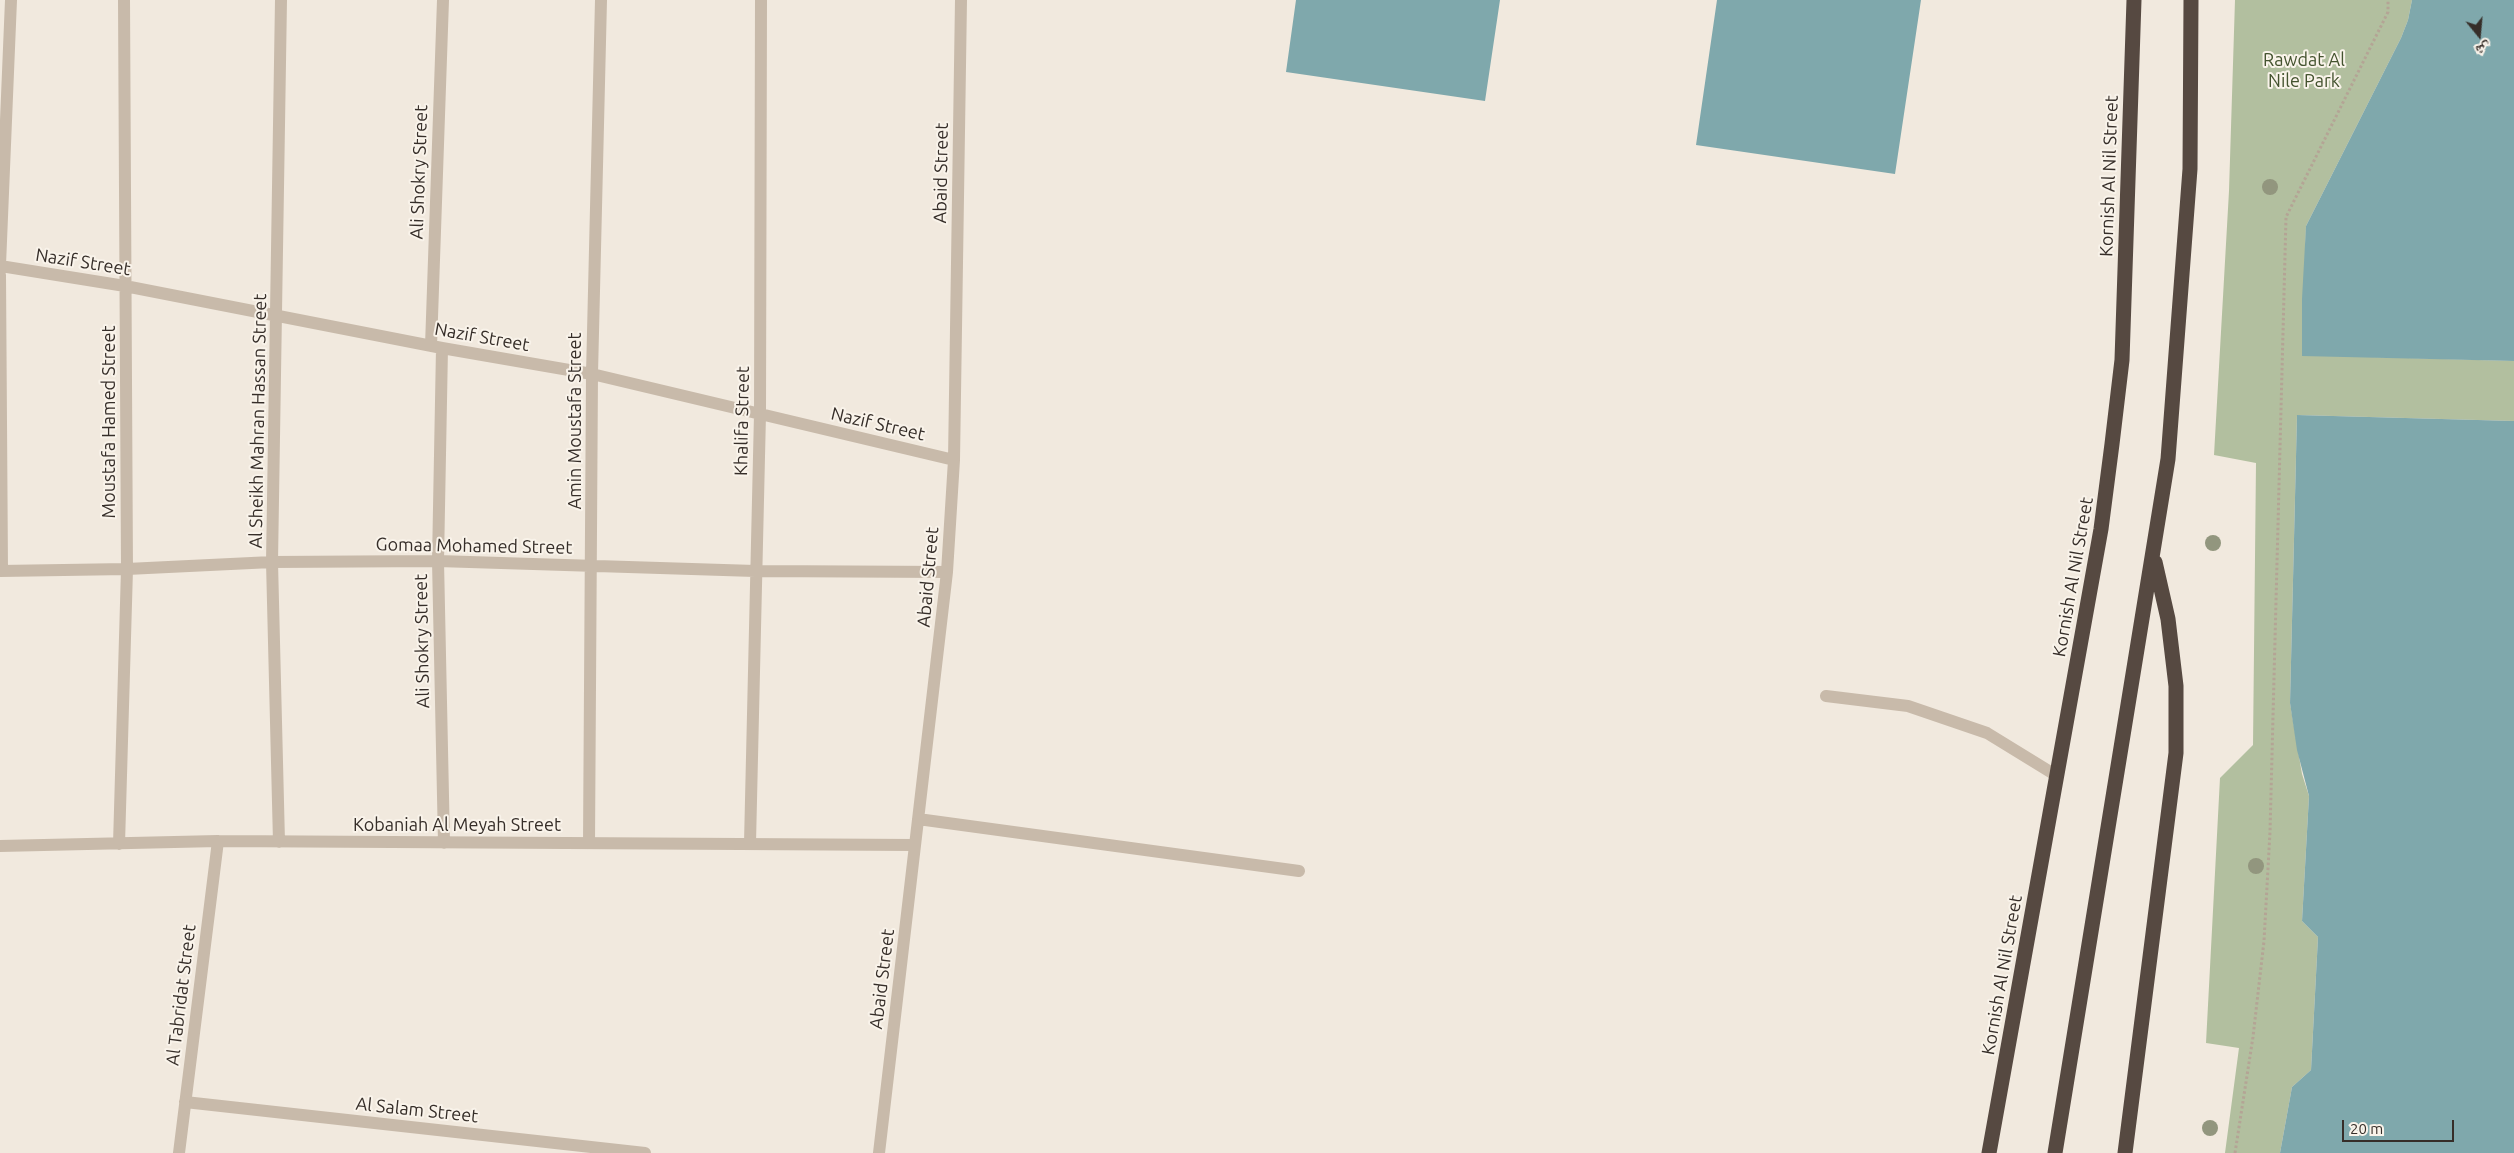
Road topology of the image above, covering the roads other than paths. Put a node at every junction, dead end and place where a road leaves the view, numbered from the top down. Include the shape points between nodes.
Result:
1 (11, 0) edge
2 (124, 0) edge
3 (281, 0) edge
4 (443, 0) edge
5 (601, 0) edge
6 (761, 0) edge
7 (961, 0) edge
8 (2134, 0) edge
9 (2191, 0) edge
10 (0, 266) edge
11 (0, 275) edge
12 (125, 286) junction
13 (278, 315) junction
14 (436, 347) junction
15 (592, 374) junction
16 (760, 414) junction
17 (954, 460) junction
18 (2154, 555) junction
19 (438, 561) junction
20 (272, 562) junction
21 (592, 566) junction
22 (127, 569) junction
23 (1, 571) edge
24 (755, 571) junction
25 (947, 572) junction
26 (1826, 696) dead end
27 (2057, 776) junction
28 (918, 819) junction
29 (218, 841) junction
30 (279, 842) junction
31 (444, 842) junction
32 (750, 842) junction
33 (589, 843) junction
34 (119, 844) junction
35 (914, 845) junction
36 (0, 846) edge
37 (1299, 871) dead end
38 (186, 1102) junction
39 (179, 1153) edge
40 (645, 1153) edge
41 (879, 1153) edge
42 (1989, 1153) edge
43 (2055, 1153) edge
44 (2126, 1153) edge

1 - 10 street
2 - 12 street, Moustafa Hamed Street
3 - 13 street, Al Sheikh Mahran Hassan Street
4 - 14 street, Ali Shokry Street
5 - 15 street, Amin Moustafa Street
6 - 16 street, Khalifa Street
7 - 17 street, Abaid Street
8 - 27 highway, Kornish Al Nil Street via 2122,360 2101,529
9 - 18 highway via 2190,169 2168,459
10 - 12 street, Nazif Street
11 - 23 street
12 - 13 street, Nazif Street
12 - 22 street, Moustafa Hamed Street
13 - 14 street, Nazif Street
13 - 20 street, Al Sheikh Mahran Hassan Street
14 - 15 street, Nazif Street
14 - 19 street, Ali Shokry Street
15 - 16 street, Nazif Street
15 - 21 street, Amin Moustafa Street
16 - 17 street, Nazif Street
16 - 24 street, Khalifa Street
17 - 25 street, Abaid Street
18 - 43 highway
18 - 44 highway via 2168,620 2176,686 2176,753
19 - 20 street, Gomaa Mohamed Street
19 - 21 street, Gomaa Mohamed Street
19 - 31 street, Ali Shokry Street
20 - 22 street, Gomaa Mohamed Street
20 - 30 street, Al Sheikh Mahran Hassan Street
21 - 24 street, Gomaa Mohamed Street
21 - 33 street, Amin Moustafa Street
22 - 23 street, Gomaa Mohamed Street
22 - 34 street, Moustafa Hamed Street
24 - 25 street, Gomaa Mohamed Street
24 - 32 street, Khalifa Street
25 - 28 street, Abaid Street
26 - 27 street via 1908,706 1987,733
27 - 42 highway, Kornish Al Nil Street
28 - 35 street, Abaid Street
28 - 37 street
29 - 30 street, Kobaniah Al Meyah Street
29 - 34 street, Kobaniah Al Meyah Street
29 - 38 street, Al Tabridat Street
30 - 31 street, Kobaniah Al Meyah Street
31 - 33 street, Kobaniah Al Meyah Street
32 - 33 street, Kobaniah Al Meyah Street
32 - 35 street, Kobaniah Al Meyah Street
34 - 36 street, Kobaniah Al Meyah Street
35 - 41 street, Abaid Street
38 - 39 street, Al Tabridat Street
38 - 40 street, Al Salam Street

